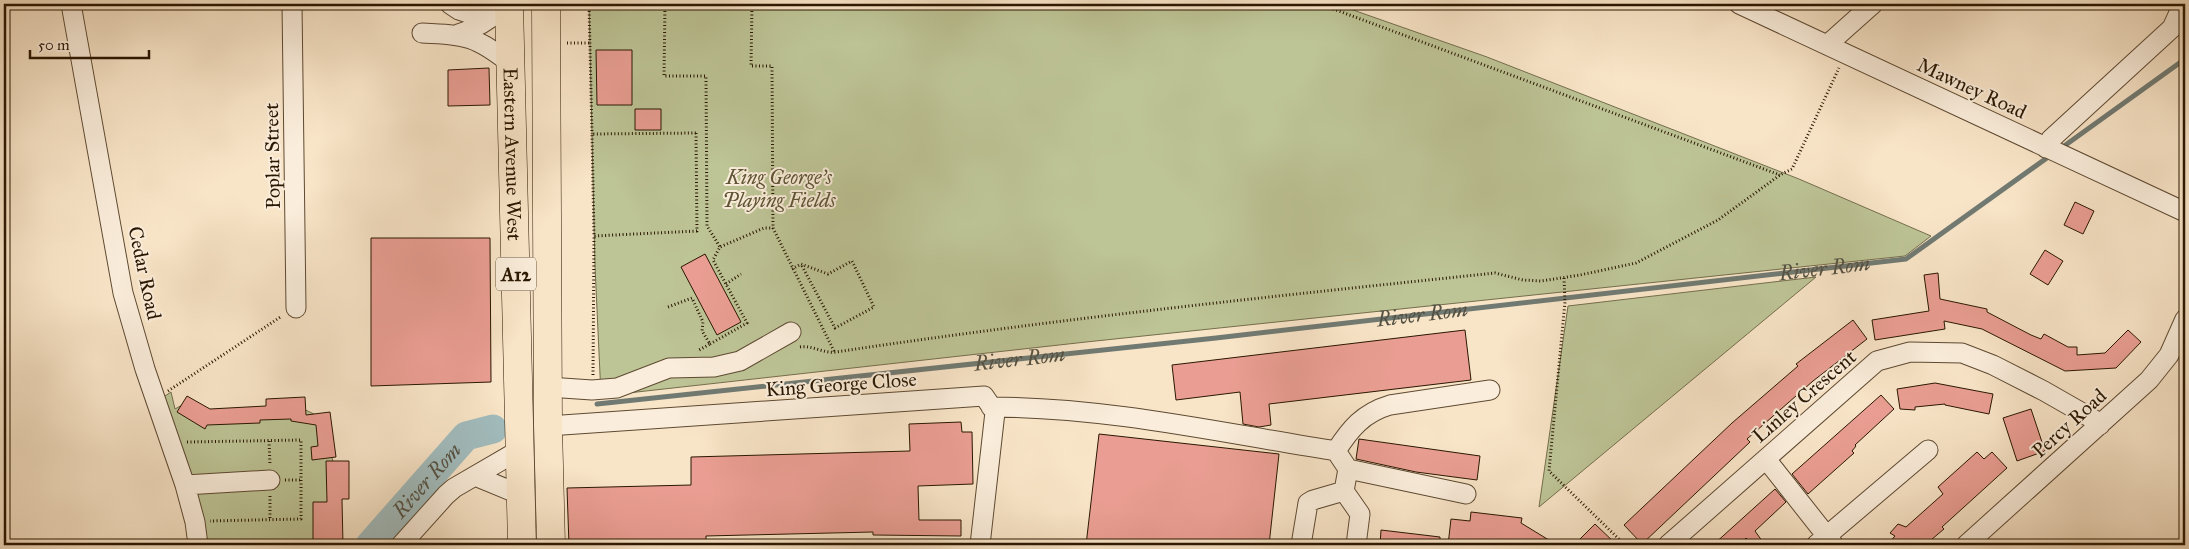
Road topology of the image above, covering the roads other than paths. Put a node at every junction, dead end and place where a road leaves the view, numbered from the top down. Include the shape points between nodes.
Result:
1 (71, 4) edge
2 (292, 4) edge
3 (450, 4) edge
4 (478, 4) edge
5 (508, 4) edge
6 (546, 4) edge
7 (1739, 4) edge
8 (1873, 4) edge
9 (2183, 4) edge
10 (422, 33) dead end
11 (458, 34) junction
12 (1827, 45) junction
13 (511, 64) junction
14 (2056, 152) junction
15 (2185, 212) edge
16 (296, 308) road end
17 (2185, 319) edge
18 (791, 332) dead end
19 (548, 387) junction
20 (1490, 390) dead end
21 (991, 406) junction
22 (2100, 425) junction
23 (548, 426) junction
24 (521, 449) junction
25 (1928, 450) dead end
26 (1336, 451) junction
27 (1766, 459) junction
28 (1348, 469) junction
29 (475, 476) junction
30 (270, 480) dead end
31 (185, 485) junction
32 (1344, 491) junction
33 (1466, 494) dead end
34 (521, 495) junction
35 (1825, 542) edge
36 (198, 545) edge
37 (401, 545) edge
38 (522, 545) edge
39 (551, 545) edge
40 (980, 545) edge
41 (1301, 545) edge
42 (1356, 545) edge
43 (1668, 545) edge
44 (1966, 545) edge

1 - 31 street, Cedar Road via 123,292
2 - 16 street, Poplar Street
3 - 4 street via 468,13
5 - 11 street via 484,24
5 - 13 highway, Eastern Avenue West / A12
6 - 19 highway, Eastern Avenue West / A12
7 - 12 street, Mawney Road
8 - 12 street
9 - 14 street via 2172,28 2051,139
10 - 11 street
11 - 13 street via 480,42
12 - 14 street, Mawney Road
13 - 24 highway, Eastern Avenue West / A12
14 - 15 street, Mawney Road
17 - 22 street, Percy Road via 2169,355 2149,380
18 - 19 street via 740,360 714,367 669,368 617,388
19 - 23 highway, Eastern Avenue West / A12
20 - 26 street via 1376,409 1350,429
21 - 23 street, King George Close via 984,396
21 - 26 street via 1105,414
21 - 40 street via 995,412
22 - 27 street, Linley Crescent via 2044,391 1962,352 1910,352 1877,361
22 - 44 street, Percy Road
23 - 39 highway, Eastern Avenue West / A12
24 - 29 street
24 - 34 highway, Eastern Avenue West / A12
25 - 35 street
26 - 28 street
27 - 35 street
27 - 43 street, Linley Crescent
28 - 32 street
28 - 33 street
29 - 34 street
29 - 37 street via 446,495
30 - 31 street
31 - 36 street, Cedar Road
32 - 41 street via 1308,503
32 - 42 street via 1360,514
34 - 38 highway, Eastern Avenue West / A12

